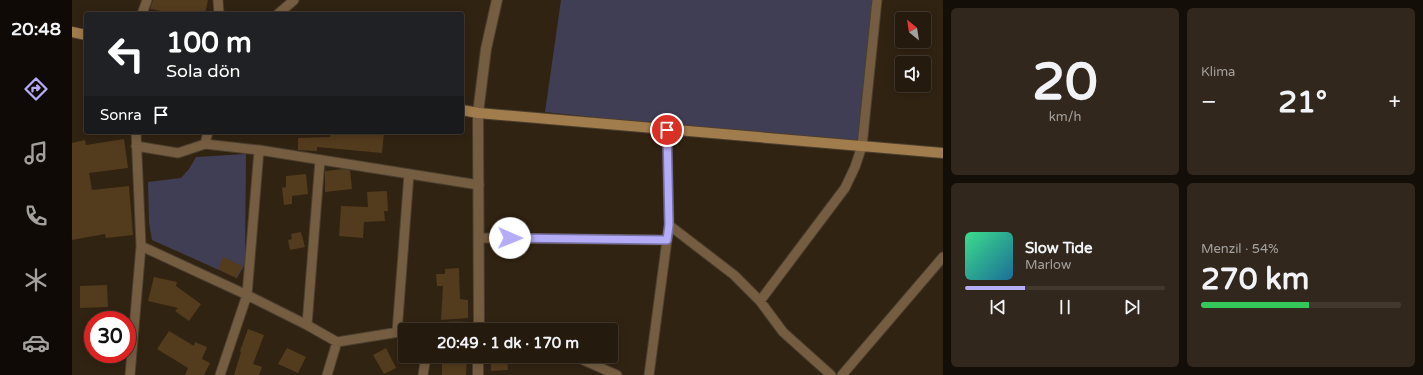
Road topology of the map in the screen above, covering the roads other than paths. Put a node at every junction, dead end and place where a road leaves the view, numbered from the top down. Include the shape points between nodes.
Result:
1 (147, 0) edge
2 (218, 0) edge
3 (294, 0) edge
4 (877, 0) edge
5 (494, 1) edge
6 (143, 12) edge
7 (219, 12) edge
8 (280, 12) edge
9 (72, 32) edge
10 (84, 35) edge
11 (464, 110) edge
12 (478, 113) junction
13 (667, 130) junction
14 (136, 134) edge
15 (208, 134) edge
16 (205, 144) junction
17 (136, 146) junction
18 (862, 146) junction
19 (259, 150) junction
20 (943, 153) edge
21 (320, 160) junction
22 (410, 174) junction
23 (479, 185) junction
24 (669, 225) junction
25 (479, 238) junction
26 (667, 240) junction
27 (141, 246) junction
28 (943, 257) edge
29 (247, 295) junction
30 (760, 301) junction
31 (402, 323) edge
32 (479, 323) edge
33 (307, 325) junction
34 (398, 332) edge
35 (337, 342) junction
36 (425, 363) edge
37 (478, 363) edge
38 (590, 363) edge
39 (130, 375) edge
40 (220, 375) edge
41 (328, 375) edge
42 (423, 375) edge
43 (478, 375) edge
44 (617, 375) edge
45 (649, 375) edge
46 (831, 375) edge
47 (842, 375) edge

1 - 6 street
2 - 7 street
3 - 8 street
4 - 18 street
5 - 12 street
9 - 10 main road
11 - 12 main road
12 - 13 main road
12 - 23 street
13 - 18 main road
13 - 24 street
14 - 17 street
15 - 16 street
16 - 17 street via 178,153
16 - 19 street
17 - 27 street
18 - 20 main road
18 - 30 street via 855,168 838,198
19 - 21 street
19 - 29 street
21 - 22 street
21 - 33 street
22 - 23 street
22 - 31 street
23 - 25 street
24 - 26 street
24 - 30 street via 734,275
25 - 26 street
25 - 32 street
26 - 45 street
27 - 29 street
27 - 39 street
28 - 47 street
29 - 33 street
29 - 40 street
30 - 46 street via 783,332
33 - 35 street
34 - 35 street
35 - 41 street
36 - 42 street
37 - 43 street
38 - 44 street

